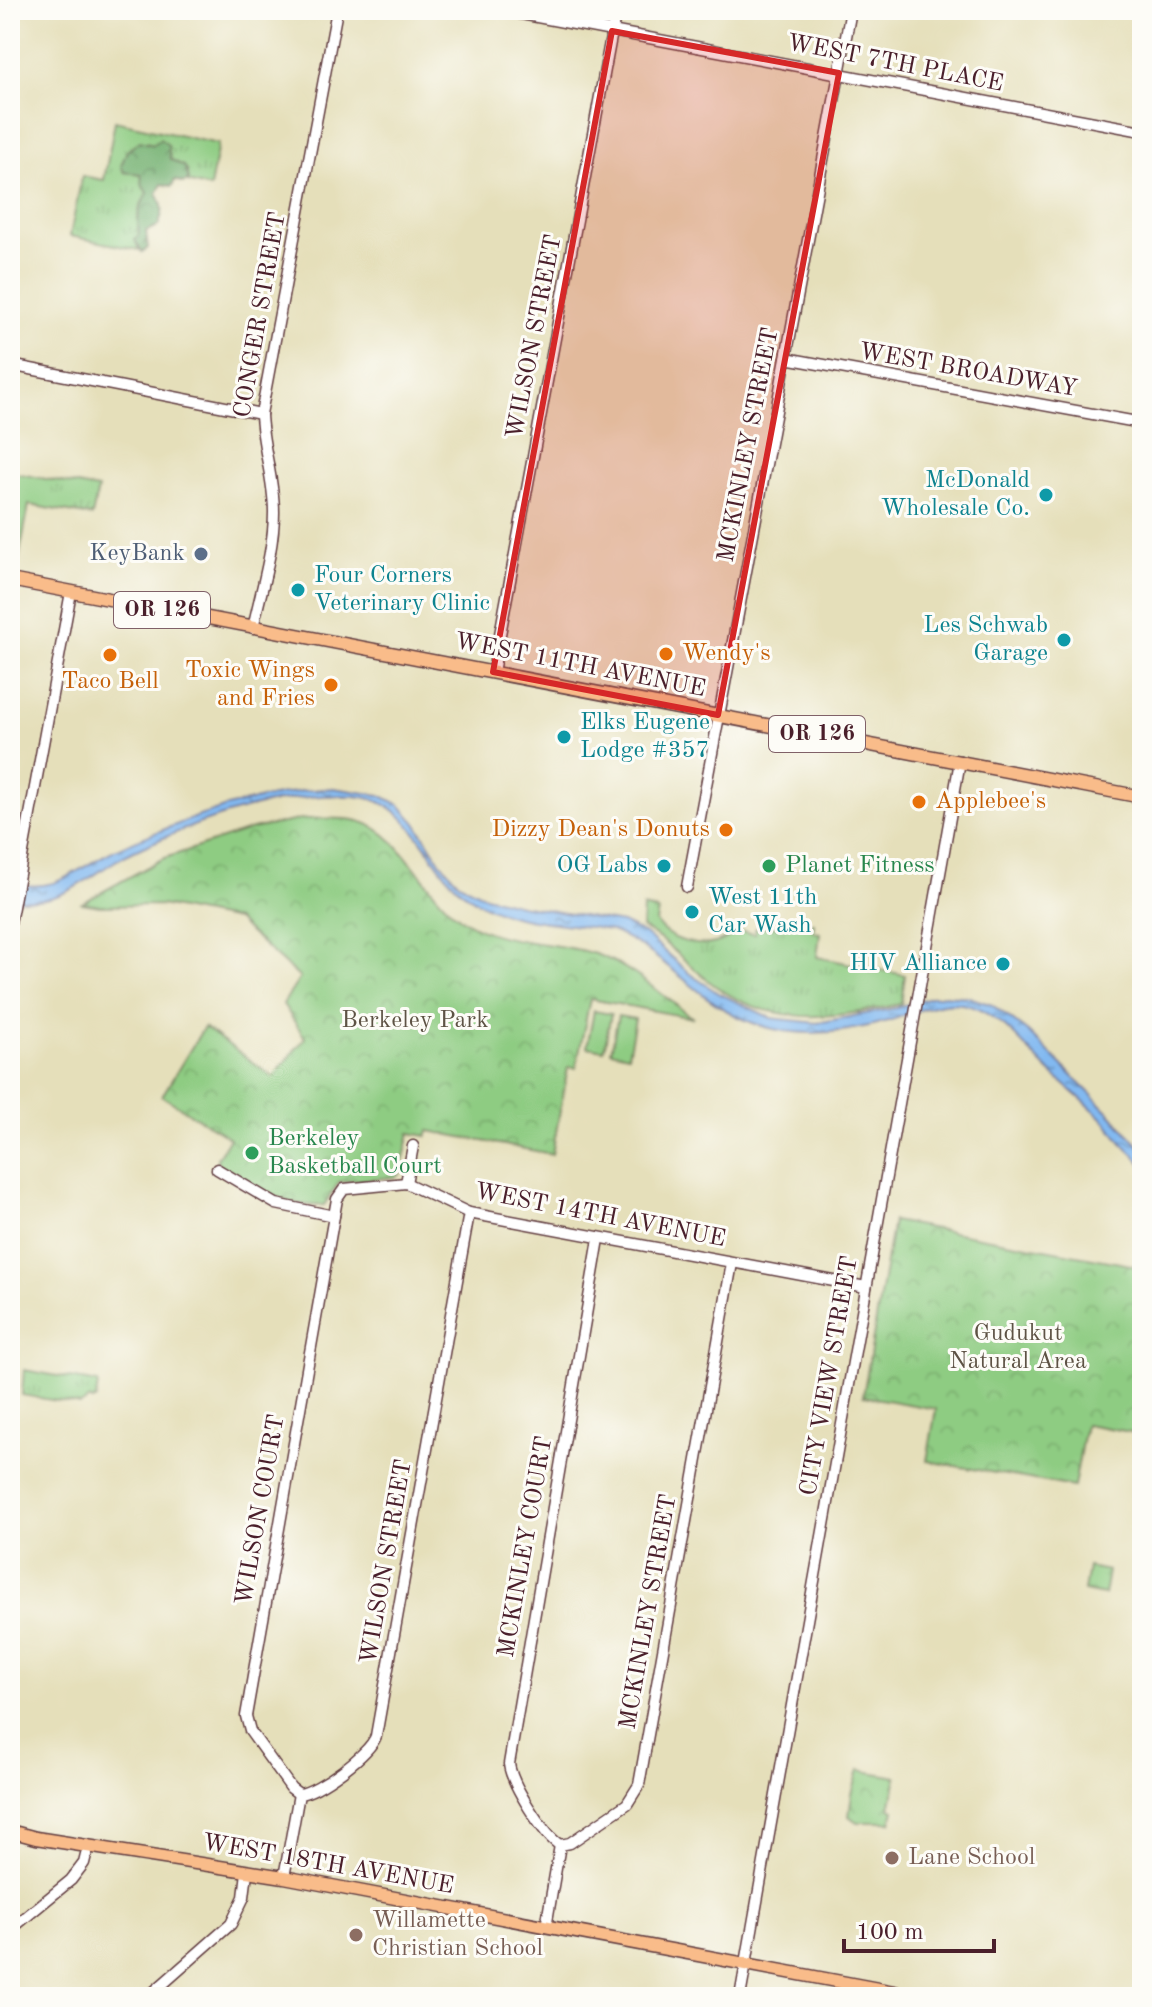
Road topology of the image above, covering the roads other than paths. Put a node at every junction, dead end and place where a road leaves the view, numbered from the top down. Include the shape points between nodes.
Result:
1 (337, 10) edge
2 (500, 10) edge
3 (616, 10) edge
4 (851, 10) edge
5 (612, 31) junction
6 (839, 73) junction
7 (1142, 131) edge
8 (786, 358) junction
9 (10, 365) edge
10 (261, 414) junction
11 (1142, 423) edge
12 (10, 580) edge
13 (71, 592) junction
14 (253, 628) junction
15 (493, 672) junction
16 (718, 715) junction
17 (960, 761) junction
18 (1142, 797) edge
19 (687, 887) dead end
20 (10, 923) edge
21 (413, 1146) dead end
22 (217, 1169) dead end
23 (406, 1183) junction
24 (469, 1213) junction
25 (334, 1216) junction
26 (599, 1239) junction
27 (732, 1263) junction
28 (866, 1287) junction
29 (299, 1794) junction
30 (10, 1831) edge
31 (560, 1845) junction
32 (88, 1847) junction
33 (247, 1872) junction
34 (284, 1877) junction
35 (546, 1927) junction
36 (10, 1930) edge
37 (746, 1963) junction
38 (148, 1997) edge
39 (740, 1997) edge
40 (921, 1997) edge

1 - 10 street, CONGER STREET
2 - 5 street, WEST 7TH PLACE
3 - 5 street, WILSON STREET
4 - 6 street, MCKINLEY STREET
5 - 6 street, WEST 7TH PLACE
5 - 15 street, WILSON STREET
6 - 7 street, WEST 7TH PLACE
6 - 8 street, MCKINLEY STREET
8 - 11 street, WEST BROADWAY
8 - 16 street, MCKINLEY STREET
9 - 10 street
10 - 14 street, CONGER STREET via 274,529
12 - 13 main road, WEST 11TH AVENUE / OR 126
13 - 14 main road, WEST 11TH AVENUE / OR 126
13 - 20 street
14 - 15 main road, WEST 11TH AVENUE / OR 126
15 - 16 main road, WEST 11TH AVENUE / OR 126
16 - 17 main road, WEST 11TH AVENUE / OR 126
16 - 19 street, MCKINLEY STREET
17 - 18 main road, WEST 11TH AVENUE / OR 126
17 - 28 street, CITY VIEW STREET
21 - 23 street
22 - 25 street via 276,1204
23 - 24 street, WEST 14TH AVENUE
23 - 25 street via 344,1189
24 - 26 street, WEST 14TH AVENUE
24 - 29 street, WILSON STREET via 376,1736 364,1754
25 - 29 street, WILSON COURT via 246,1716 250,1731
26 - 27 street, WEST 14TH AVENUE
26 - 31 street, MCKINLEY COURT via 509,1764 513,1781
27 - 28 street, WEST 14TH AVENUE
27 - 31 street, MCKINLEY STREET via 639,1785 627,1804
28 - 37 street, CITY VIEW STREET
29 - 34 street
30 - 32 main road, WEST 18TH AVENUE
31 - 35 street
32 - 33 main road, WEST 18TH AVENUE
32 - 36 street via 71,1880
33 - 34 main road, WEST 18TH AVENUE
33 - 38 street via 244,1897 231,1924
34 - 35 main road, WEST 18TH AVENUE
35 - 37 main road, WEST 18TH AVENUE
37 - 39 street, CITY VIEW STREET
37 - 40 main road, WEST 18TH AVENUE

